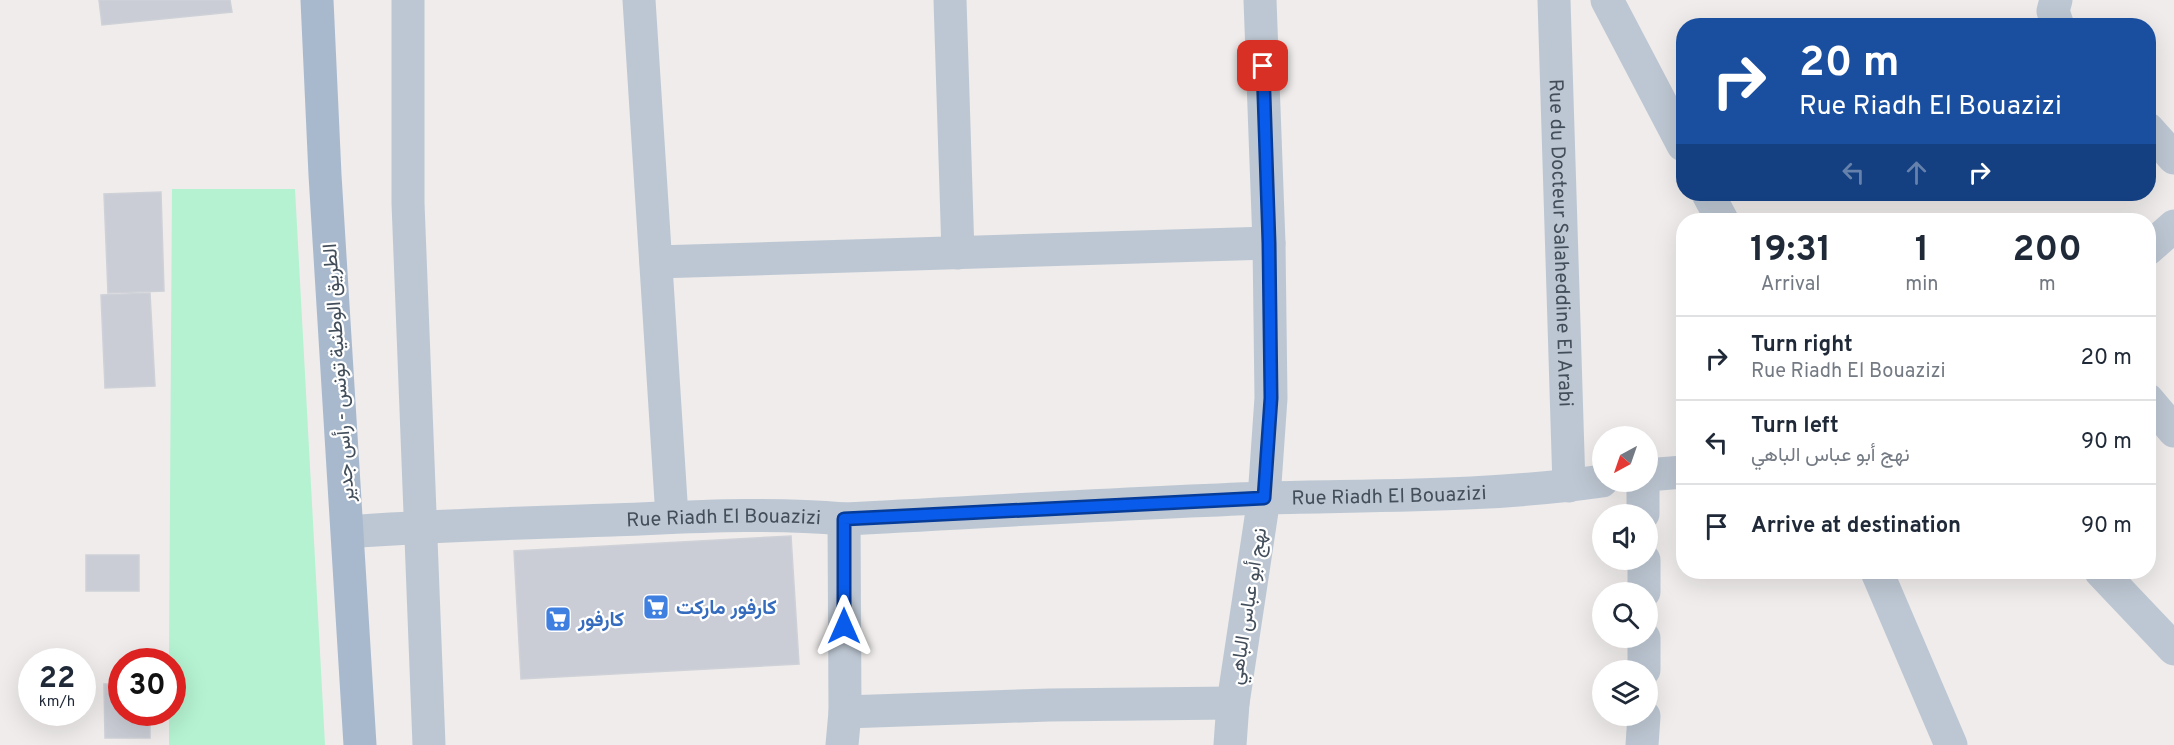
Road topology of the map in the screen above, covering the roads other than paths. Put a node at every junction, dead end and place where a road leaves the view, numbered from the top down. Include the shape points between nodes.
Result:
1 (317, 0) edge
2 (408, 0) edge
3 (639, 0) edge
4 (950, 0) edge
5 (1260, 0) edge
6 (1554, 0) edge
7 (1607, 0) edge
8 (2056, 0) edge
9 (2055, 18) edge
10 (1676, 132) edge
11 (2156, 138) edge
12 (2174, 158) edge
13 (2174, 226) edge
14 (2156, 242) edge
15 (1269, 243) junction
16 (958, 253) junction
17 (656, 262) junction
18 (2156, 410) edge
19 (2174, 431) edge
20 (1676, 473) edge
21 (1658, 474) edge
22 (1592, 483) edge
23 (1569, 486) junction
24 (1264, 498) junction
25 (672, 517) junction
26 (844, 519) junction
27 (420, 527) junction
28 (348, 532) junction
29 (1880, 579) edge
30 (2108, 579) edge
31 (2174, 649) edge
32 (1233, 703) junction
33 (845, 712) junction
34 (1643, 726) edge
35 (360, 745) edge
36 (429, 745) edge
37 (842, 745) edge
38 (1230, 745) edge
39 (1642, 745) edge
40 (1951, 745) edge

1 - 28 main road, الطريق الوطنية تونس - رأس جدير
2 - 27 street via 408,203
3 - 17 street
4 - 16 street
5 - 15 street, نهج أبو عباس الباهي
6 - 23 street, Rue du Docteur Salaheddine El Arabi
7 - 10 street
8 - 9 street
11 - 12 street
13 - 14 street
15 - 16 street
15 - 24 street, نهج أبو عباس الباهي via 1271,398
16 - 17 street
17 - 25 street
18 - 19 street
20 - 21 street
22 - 23 street, Rue Riadh El Bouazizi
23 - 24 street, Rue Riadh El Bouazizi
24 - 26 street, Rue Riadh El Bouazizi
24 - 32 street, نهج أبو عباس الباهي
25 - 26 street, Rue Riadh El Bouazizi via 805,515
25 - 27 street, Rue Riadh El Bouazizi
26 - 33 street
27 - 28 street, Rue Riadh El Bouazizi
27 - 36 street
28 - 35 main road, الطريق الوطنية تونس - رأس جدير
29 - 40 street
30 - 31 street
32 - 33 street
32 - 38 street, نهج أبو عباس الباهي
33 - 37 street
34 - 39 street

